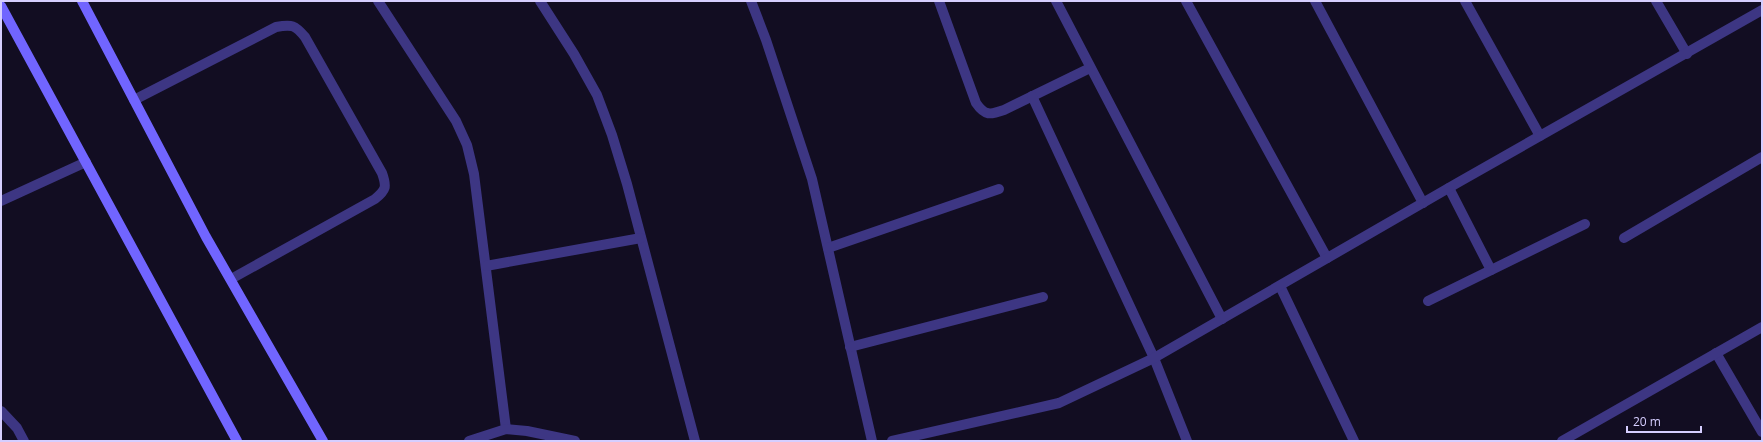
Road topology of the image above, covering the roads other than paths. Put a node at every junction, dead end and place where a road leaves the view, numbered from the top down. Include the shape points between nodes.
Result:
1 (82, 1) edge
2 (378, 1) edge
3 (540, 1) edge
4 (751, 1) edge
5 (939, 1) edge
6 (1056, 1) edge
7 (1186, 1) edge
8 (1315, 1) edge
9 (1465, 1) edge
10 (1656, 1) edge
11 (1, 6) edge
12 (1762, 10) edge
13 (1687, 54) junction
14 (1090, 68) junction
15 (1032, 96) junction
16 (134, 100) junction
17 (1540, 136) junction
18 (1762, 157) edge
19 (86, 162) junction
20 (1448, 188) junction
21 (999, 189) dead end
22 (1, 201) edge
23 (1423, 202) junction
24 (1585, 224) dead end
25 (641, 238) junction
26 (1624, 238) dead end
27 (828, 248) junction
28 (1327, 258) junction
29 (486, 266) junction
30 (1491, 270) junction
31 (230, 279) junction
32 (1280, 286) junction
33 (1043, 297) dead end
34 (1428, 301) dead end
35 (1222, 319) junction
36 (1762, 327) edge
37 (850, 347) junction
38 (1716, 353) junction
39 (1154, 358) junction
40 (1, 411) edge
41 (506, 429) junction
42 (1762, 432) edge
43 (24, 441) edge
44 (237, 441) edge
45 (323, 441) edge
46 (469, 441) edge
47 (575, 441) edge
48 (695, 441) edge
49 (872, 441) edge
50 (892, 441) edge
51 (1187, 441) edge
52 (1354, 441) edge
53 (1562, 441) edge

1 - 16 street
2 - 29 street via 456,121 467,145 474,174
3 - 25 street via 597,95 627,184
4 - 27 street via 812,179
5 - 15 street via 976,103 982,111 991,114 998,112
6 - 14 street
7 - 28 street
8 - 23 street
9 - 17 street
10 - 13 street
11 - 19 street
12 - 13 street
13 - 17 street
14 - 15 street
14 - 35 street
15 - 39 street
16 - 31 street
16 - 31 street via 276,27 289,24 305,37 382,173 386,183 383,192 375,199
17 - 20 street
18 - 26 street
19 - 22 street
19 - 44 street
20 - 23 street
20 - 30 street
21 - 27 street
23 - 28 street
24 - 30 street
25 - 29 street
25 - 48 street
27 - 37 street
28 - 32 street
29 - 41 street
30 - 34 street
31 - 45 street
32 - 35 street
32 - 52 street
33 - 37 street
35 - 39 street
36 - 38 street
37 - 49 street
38 - 42 street
38 - 53 street
39 - 50 street via 1059,403
39 - 51 street
40 - 43 street via 17,428
41 - 46 street
41 - 47 street

